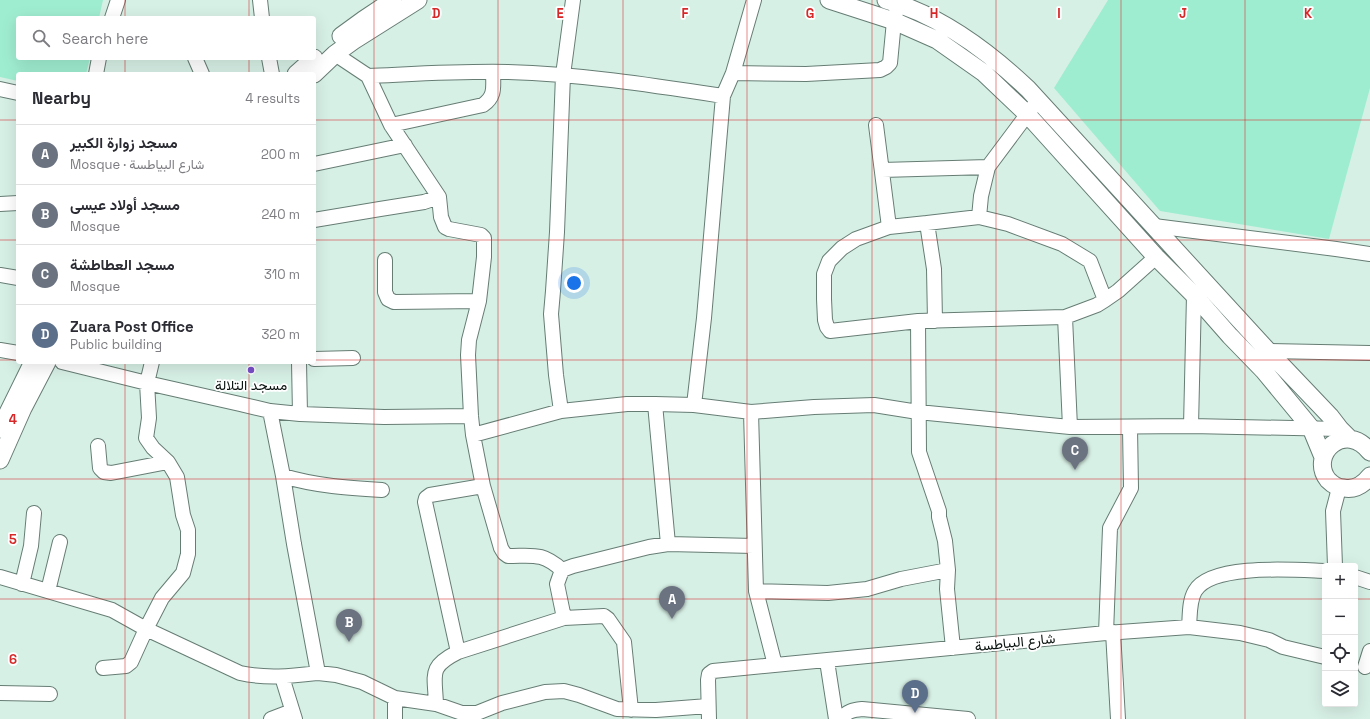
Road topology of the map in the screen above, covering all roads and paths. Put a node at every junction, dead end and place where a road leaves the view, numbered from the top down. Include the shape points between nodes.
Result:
1 (118, 0) edge
2 (260, 0) edge
3 (392, 0) edge
4 (418, 0) edge
5 (573, 0) edge
6 (754, 0) edge
7 (829, 0) edge
8 (895, 1) edge
9 (113, 16) edge
10 (262, 16) edge
11 (894, 21) junction
12 (335, 54) junction
13 (316, 56) edge
14 (100, 60) edge
15 (196, 60) edge
16 (269, 60) edge
17 (312, 60) edge
18 (96, 72) edge
19 (201, 72) edge
20 (272, 72) edge
21 (298, 72) edge
22 (316, 72) edge
23 (493, 72) junction
24 (733, 73) junction
25 (562, 75) junction
26 (368, 76) junction
27 (0, 89) edge
28 (16, 93) edge
29 (722, 96) junction
30 (1038, 100) junction
31 (1027, 114) junction
32 (391, 125) junction
33 (876, 125) dead end
34 (405, 145) junction
35 (316, 164) edge
36 (988, 168) junction
37 (882, 170) junction
38 (439, 197) junction
39 (0, 204) edge
40 (16, 204) edge
41 (979, 217) junction
42 (316, 220) edge
43 (926, 223) junction
44 (1154, 226) junction
45 (889, 227) junction
46 (1370, 254) edge
47 (1156, 257) junction
48 (385, 260) dead end
49 (0, 275) edge
50 (16, 278) edge
51 (1194, 296) junction
52 (1105, 300) junction
53 (478, 301) junction
54 (1065, 317) junction
55 (918, 320) junction
56 (935, 321) junction
57 (0, 350) edge
58 (1268, 351) junction
59 (16, 353) edge
60 (1370, 353) edge
61 (353, 358) dead end
62 (316, 359) edge
63 (32, 364) edge
64 (46, 364) edge
65 (70, 364) edge
66 (152, 364) edge
67 (300, 364) edge
68 (147, 383) junction
69 (655, 404) junction
70 (694, 404) junction
71 (270, 411) junction
72 (561, 411) junction
73 (751, 412) junction
74 (918, 412) junction
75 (300, 414) junction
76 (471, 416) junction
77 (1191, 426) junction
78 (1070, 427) junction
79 (1130, 428) junction
80 (1310, 428) junction
81 (0, 429) edge
82 (473, 434) junction
83 (1345, 434) junction
84 (98, 446) dead end
85 (1370, 452) edge
86 (1323, 457) junction
87 (0, 460) edge
88 (168, 462) junction
89 (283, 476) junction
90 (1366, 484) edge
91 (483, 486) junction
92 (1339, 488) junction
93 (382, 490) dead end
94 (34, 513) dead end
95 (60, 542) dead end
96 (668, 544) junction
97 (754, 546) junction
98 (1335, 563) edge
99 (562, 570) junction
100 (948, 570) junction
101 (1322, 571) edge
102 (0, 577) edge
103 (1358, 578) edge
104 (1370, 582) edge
105 (22, 584) junction
106 (48, 591) junction
107 (756, 591) junction
108 (564, 618) junction
109 (1188, 627) junction
110 (146, 629) junction
111 (1109, 632) junction
112 (953, 648) junction
113 (1370, 651) edge
114 (458, 652) junction
115 (1322, 656) edge
116 (827, 661) junction
117 (775, 665) junction
118 (1363, 667) edge
119 (103, 668) dead end
120 (318, 673) junction
121 (282, 677) junction
122 (0, 694) edge
123 (50, 694) dead end
124 (395, 698) junction
125 (436, 704) junction
126 (631, 710) junction
127 (708, 713) edge
128 (616, 714) edge
129 (293, 715) edge
130 (463, 716) edge
131 (918, 716) edge
132 (271, 719) edge
133 (395, 719) edge
134 (836, 719) edge
135 (841, 719) edge
136 (968, 719) edge
137 (1118, 719) edge

1 - 9 street
2 - 10 street
3 - 13 street
4 - 12 street
5 - 25 street
6 - 24 street
7 - 11 street
8 - 11 street
8 - 30 street via 940,23 971,42 1002,65
11 - 24 street via 890,63 880,70 806,74
11 - 31 street via 937,40 964,58 984,72
12 - 22 street
12 - 26 street
14 - 18 street
15 - 19 street
16 - 20 street
17 - 21 street
23 - 25 street
23 - 26 street via 459,71
23 - 32 street via 491,98 483,105
24 - 29 street
25 - 29 street
25 - 72 street via 551,314
26 - 32 street
27 - 28 street
29 - 70 street via 704,318
30 - 31 street
30 - 44 street
31 - 36 street
31 - 47 street
32 - 34 street
33 - 37 street
34 - 35 street
34 - 38 street
36 - 37 street
36 - 41 street
37 - 45 street
38 - 42 street via 424,202
38 - 53 street via 445,227 481,235 484,238
39 - 40 street
41 - 43 street
41 - 52 street via 1008,224 1062,244 1090,261
43 - 45 street
43 - 56 street via 934,269
44 - 46 street
44 - 58 street
45 - 55 street via 856,239 828,261 824,274 827,328 830,331
47 - 51 street
47 - 52 street
48 - 53 street via 385,292 388,299 394,302
49 - 50 street
51 - 77 street
51 - 80 street via 1264,371
52 - 54 street
53 - 76 street via 468,355
54 - 56 street
54 - 78 street
55 - 56 street
55 - 74 street
57 - 59 street
58 - 60 street
58 - 83 street
61 - 62 street
63 - 81 street
64 - 87 street
65 - 68 street
66 - 68 street
67 - 75 street
68 - 71 street
68 - 88 street via 149,418 146,438
69 - 70 street
69 - 72 street via 627,404
69 - 96 street
70 - 73 street
71 - 75 street
71 - 89 street
72 - 82 street
73 - 74 street via 866,405
73 - 97 street
74 - 78 street
74 - 100 street via 920,452 939,511
75 - 76 street via 384,417
76 - 82 street
77 - 79 street
77 - 80 street
78 - 79 street
79 - 111 street via 1130,488 1110,528
80 - 83 street
80 - 86 street
82 - 91 street
83 - 85 street via 1365,445
83 - 86 street via 1327,449
84 - 88 street via 100,468 104,472 111,473
86 - 92 street via 1325,476
88 - 110 street via 177,477 188,530 188,554 183,573 162,598
89 - 93 street via 324,486
89 - 120 street
90 - 92 street via 1349,489
91 - 99 street via 500,548 504,553 508,556 537,555 551,560
91 - 114 street via 430,496 425,502
92 - 98 street via 1334,511
94 - 105 street via 31,546
95 - 106 street
96 - 97 street
96 - 99 street
97 - 107 street
99 - 108 street via 557,584
100 - 107 street via 867,589 828,593
100 - 112 street via 947,589
101 - 109 street via 1270,570 1224,574 1205,582 1195,590
102 - 105 street
103 - 104 street
105 - 106 street
106 - 110 street via 112,610
107 - 117 street
108 - 114 street
108 - 126 street via 604,616 608,619 624,642
109 - 111 street, شارع البياطسة
109 - 115 street, شارع البياطسة via 1240,633
110 - 119 street via 131,662 126,666
110 - 121 street via 240,673
111 - 112 street, شارع البياطسة
111 - 137 street
112 - 116 street, شارع البياطسة
113 - 118 street
114 - 125 street via 445,659 435,671
116 - 117 street, شارع البياطسة
116 - 134 street
117 - 127 street, شارع البياطسة via 713,671 709,674 708,680
120 - 121 street
120 - 124 street via 362,682
121 - 129 street
122 - 123 street
124 - 125 street
124 - 133 street
125 - 130 street
126 - 127 street
126 - 128 street
128 - 130 street via 579,695 564,691 545,692
129 - 132 street
131 - 135 street via 862,709 853,710
131 - 136 street

